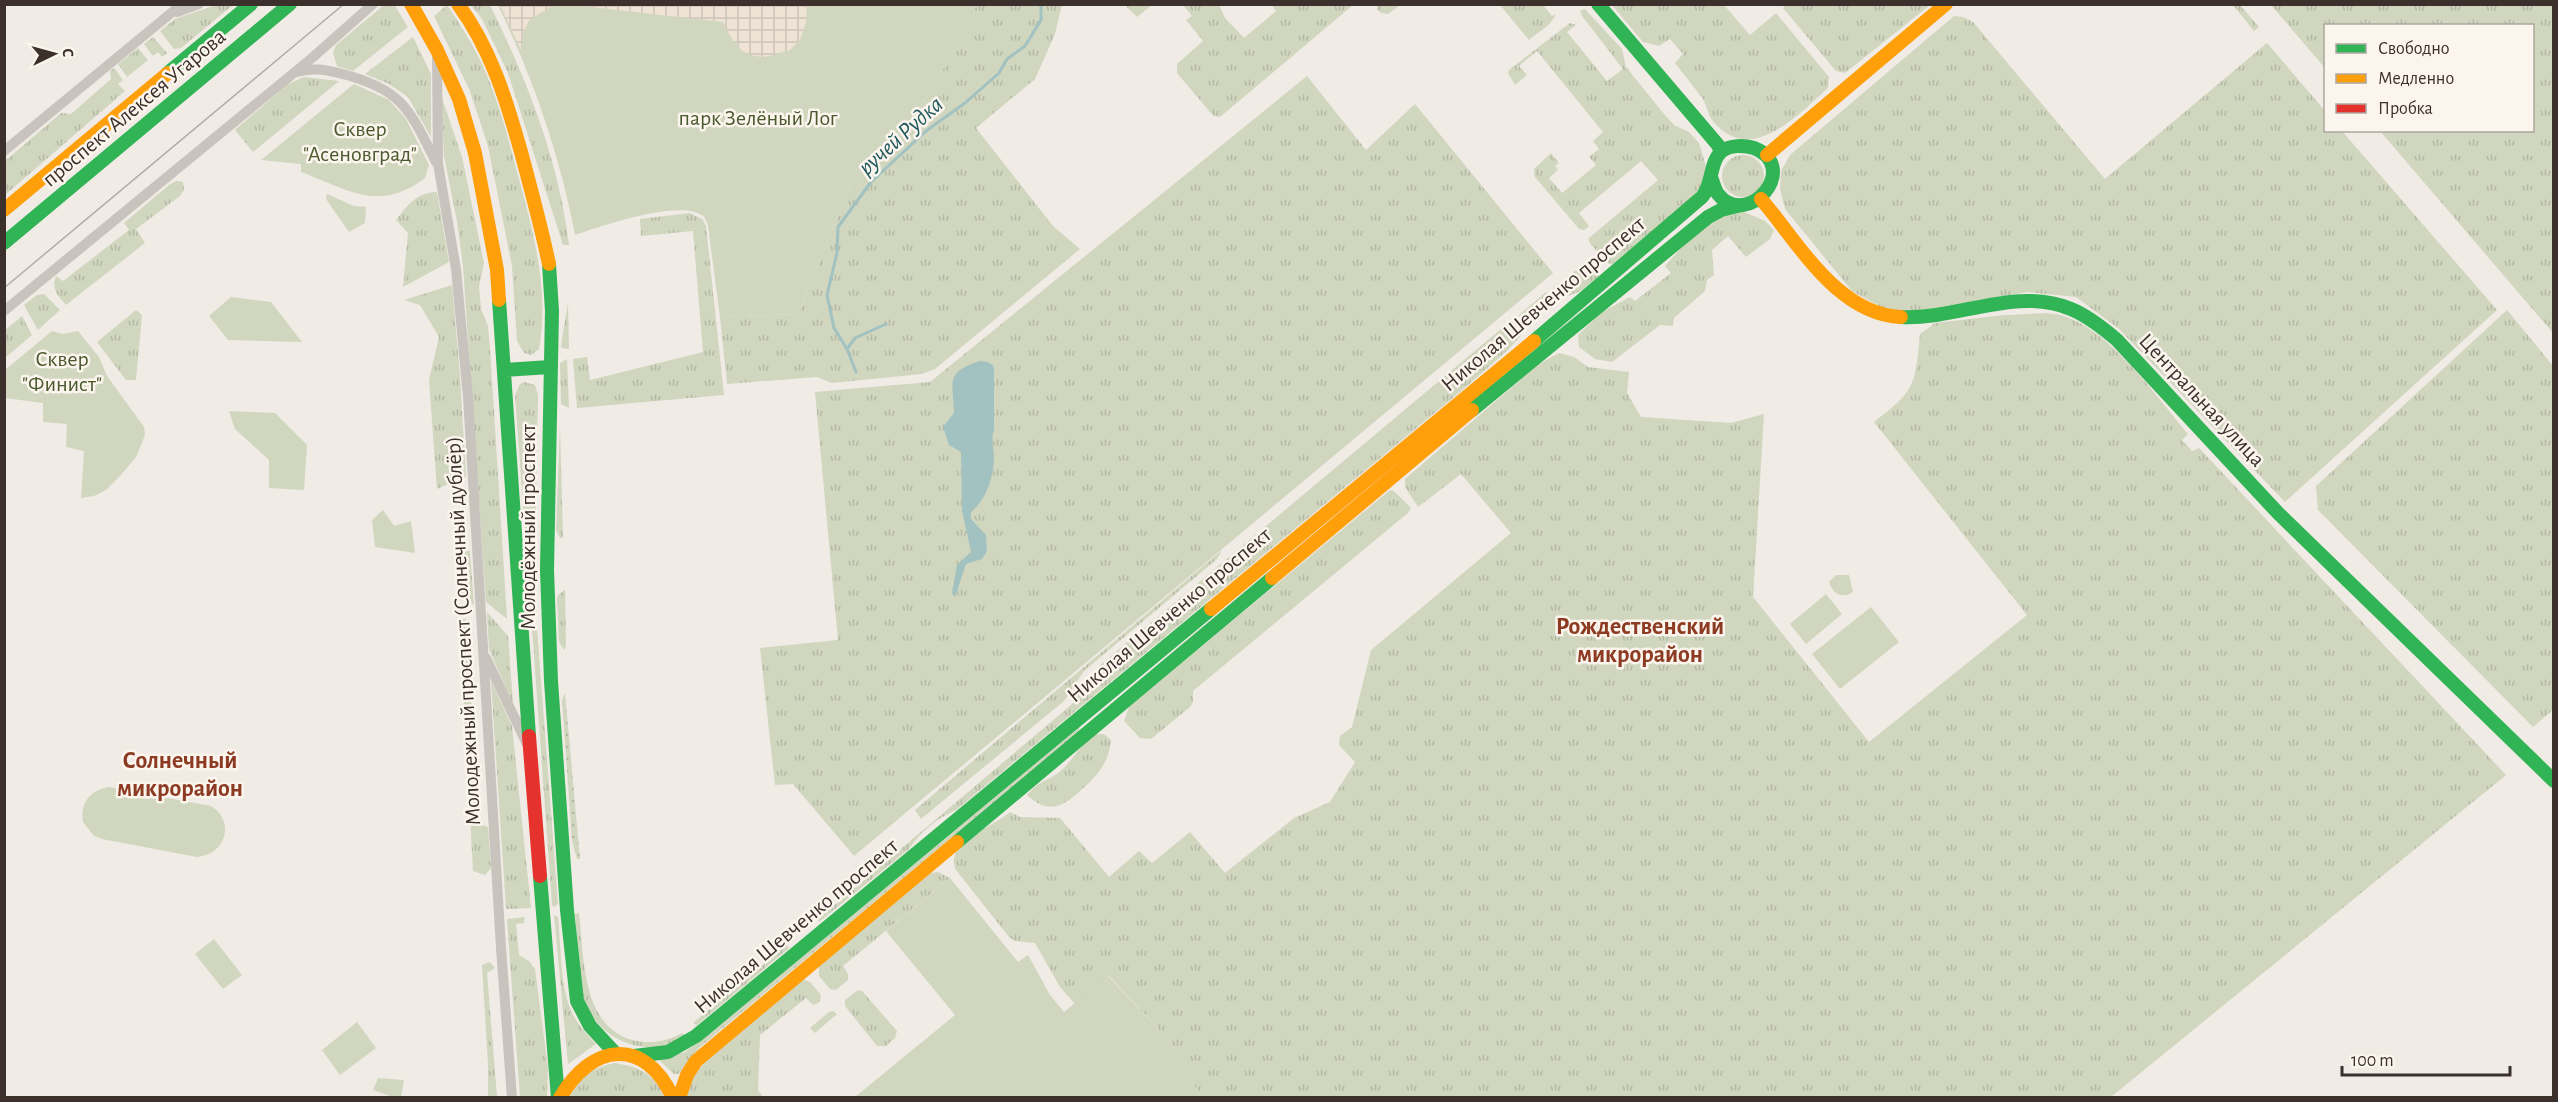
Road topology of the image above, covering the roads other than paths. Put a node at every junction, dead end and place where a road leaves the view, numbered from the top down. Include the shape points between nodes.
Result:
1 (182, 4) edge
2 (199, 4) edge
3 (251, 4) edge
4 (290, 4) edge
5 (373, 4) edge
6 (411, 4) edge
7 (458, 4) edge
8 (1598, 4) edge
9 (1946, 4) edge
10 (171, 14) junction
11 (436, 50) junction
12 (294, 73) junction
13 (4, 151) edge
14 (1721, 152) junction
15 (1767, 155) junction
16 (438, 164) junction
17 (1712, 177) junction
18 (1761, 199) junction
19 (1741, 205) junction
20 (4, 210) edge
21 (4, 243) edge
22 (4, 311) edge
23 (549, 367) junction
24 (505, 370) junction
25 (483, 652) junction
26 (1098, 702) junction
27 (1109, 715) junction
28 (530, 752) junction
29 (2553, 781) edge
30 (615, 1053) junction
31 (634, 1056) junction
32 (512, 1098) edge
33 (559, 1098) edge
34 (673, 1098) edge
35 (679, 1098) edge

1 - 10 street
2 - 10 street
3 - 20 main road, проспект Алексея Угарова
4 - 21 main road, проспект Алексея Угарова
5 - 12 street
6 - 11 main road, Молодёжный проспект
7 - 23 main road, Молодёжный проспект via 488,52 505,96 540,220 552,311
8 - 14 main road
9 - 15 main road
10 - 13 street
11 - 16 street, Молодёжный проспект
11 - 24 main road, Молодёжный проспект via 459,99 475,153 497,270
12 - 16 street via 319,68 366,80 393,94 412,117
12 - 22 street
14 - 15 main road via 1744,145
14 - 17 main road
15 - 18 main road via 1773,176
16 - 25 street, Молодежный проспект (Солнечный дублёр) via 460,310
17 - 19 main road via 1719,195
17 - 26 main road, Николая Шевченко проспект via 1697,202 1611,277
18 - 19 main road
18 - 29 main road, Центральная улица via 1843,294 1869,311 1910,318 2031,302 2061,305 2087,316 2117,340 2278,513
19 - 27 main road, Николая Шевченко проспект via 1708,216
23 - 24 main road
23 - 30 main road, Молодёжный проспект via 550,659 573,976 582,1015
24 - 28 main road, Молодёжный проспект
25 - 28 street
25 - 32 street, Молодежный проспект (Солнечный дублёр)
26 - 27 main road
26 - 31 main road, Николая Шевченко проспект via 696,1036 668,1052
27 - 35 main road, Николая Шевченко проспект via 707,1051 687,1075
28 - 33 main road, Молодёжный проспект
30 - 31 main road, Молодёжный проспект
30 - 33 main road, Молодёжный проспект via 593,1059 579,1069
31 - 34 main road, Молодёжный проспект via 664,1080

